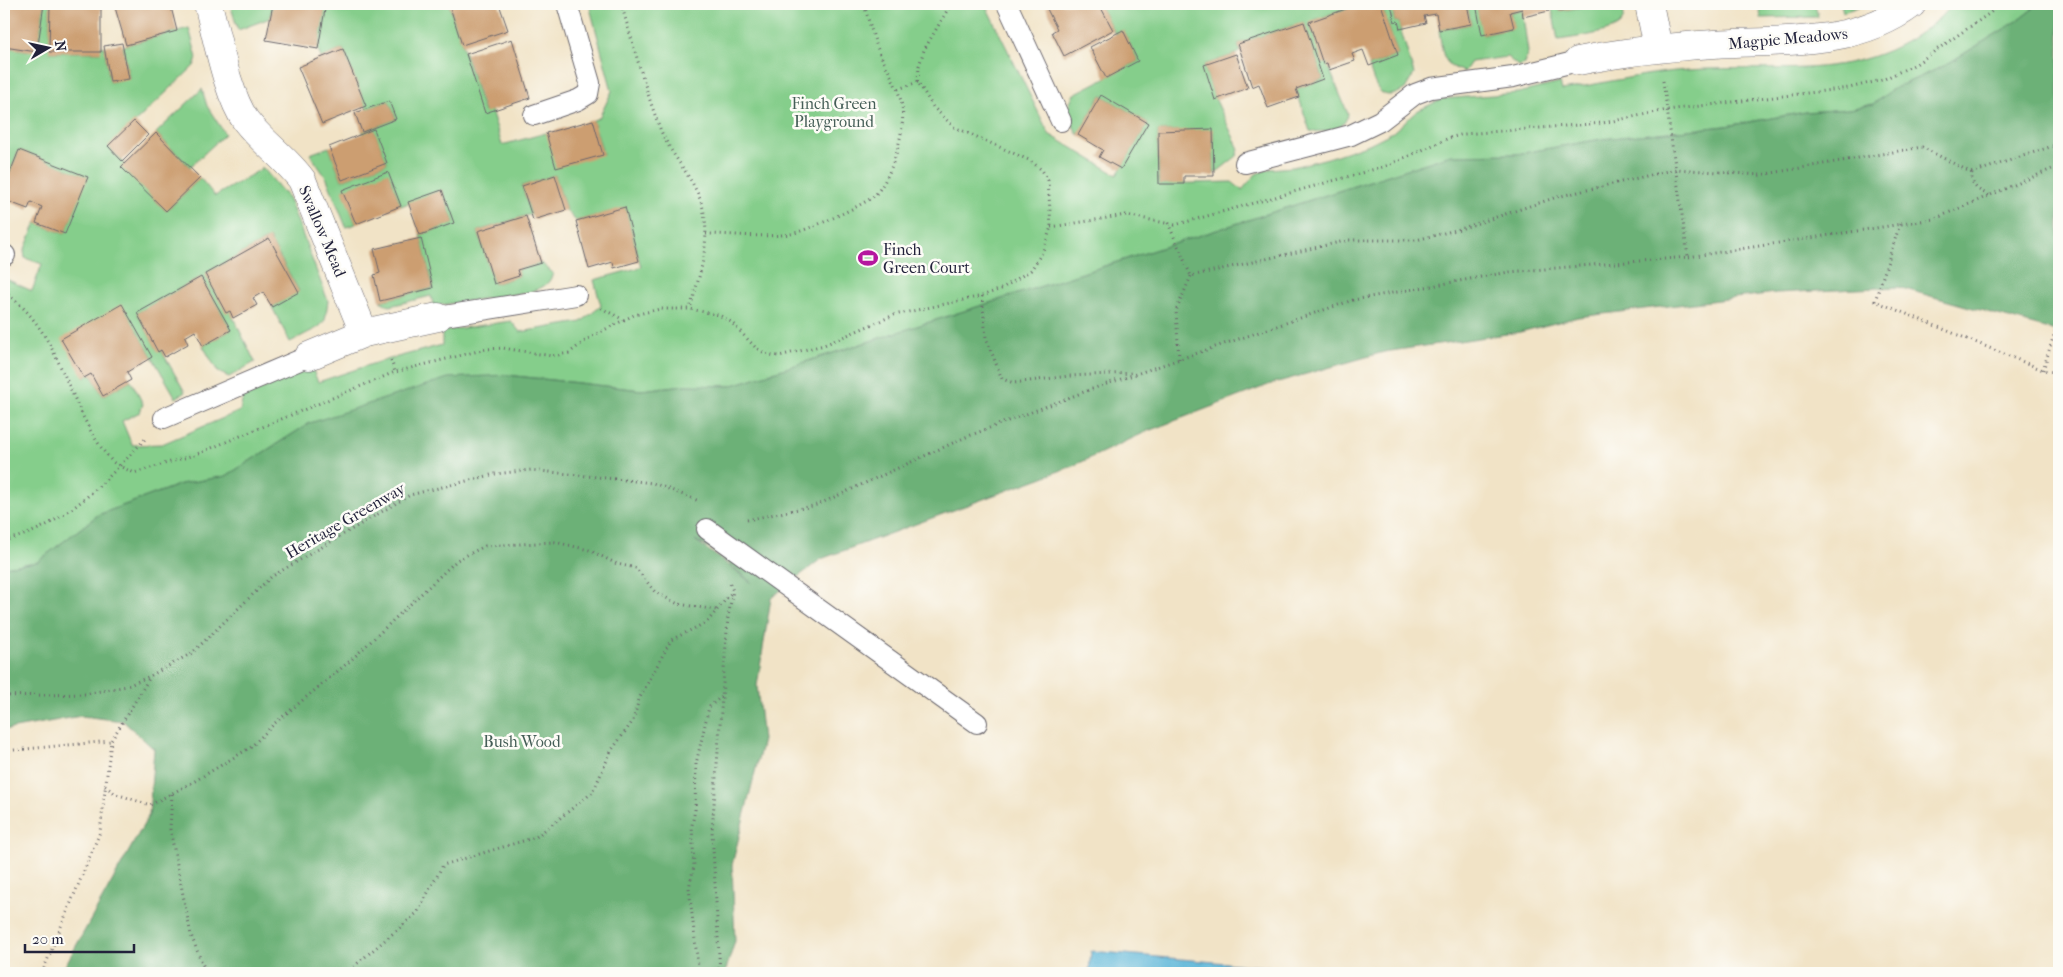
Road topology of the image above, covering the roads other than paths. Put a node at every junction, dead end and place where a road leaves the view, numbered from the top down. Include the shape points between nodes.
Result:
1 (208, 4) edge
2 (567, 4) edge
3 (1007, 4) edge
4 (1649, 4) edge
5 (1912, 4) edge
6 (1658, 48) junction
7 (1578, 61) joint
8 (534, 115) dead end
9 (1061, 121) dead end
10 (1245, 163) dead end
11 (576, 295) dead end
12 (438, 317) joint
13 (364, 333) junction
14 (309, 356) joint
15 (164, 418) road end
16 (707, 529) road end
17 (977, 723) dead end

1 - 13 street, Swallow Mead via 232,92 245,120 302,180
2 - 8 lane via 590,83 588,94
3 - 9 lane
4 - 6 street
5 - 6 street, Magpie Meadows via 1881,23 1836,36
6 - 7 street, Magpie Meadows
7 - 10 lane via 1513,77 1431,88 1415,94 1380,121 1351,136
11 - 12 lane
12 - 13 street
13 - 14 street
14 - 15 lane
16 - 17 lane

